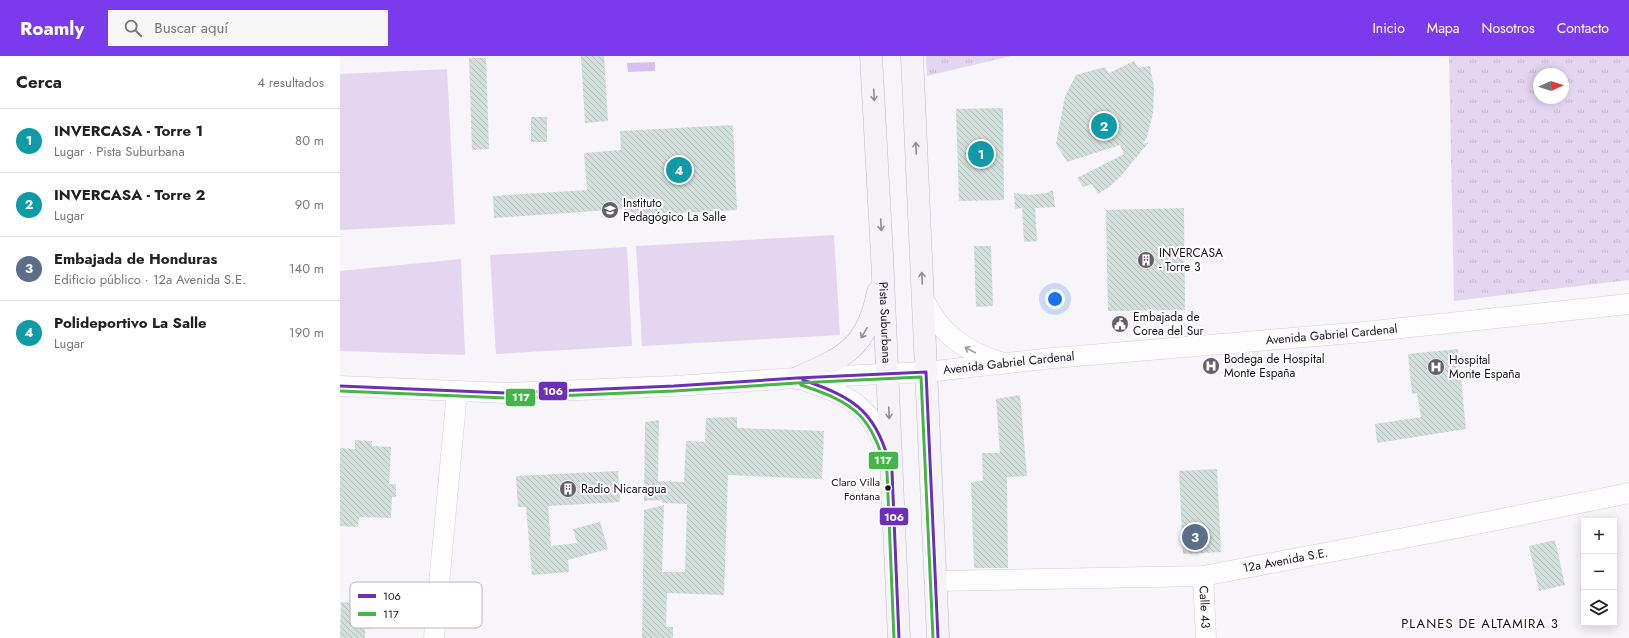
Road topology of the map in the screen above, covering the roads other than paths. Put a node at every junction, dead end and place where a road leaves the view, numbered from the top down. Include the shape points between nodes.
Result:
1 (871, 56) edge
2 (912, 56) edge
3 (882, 255) junction
4 (924, 300) junction
5 (1629, 304) edge
6 (1007, 364) junction
7 (926, 372) junction
8 (888, 374) junction
9 (797, 378) junction
10 (340, 386) edge
11 (457, 392) junction
12 (892, 471) junction
13 (1629, 493) edge
14 (1203, 576) junction
15 (936, 581) junction
16 (439, 582) edge
17 (435, 628) edge
18 (434, 638) edge
19 (899, 638) edge
20 (938, 638) edge
21 (1206, 638) edge

1 -> 3 main road, Pista Suburbana
4 -> 2 main road
3 - 8 main road, Pista Suburbana
3 -> 9 main road via 876,300 862,337 840,358
6 -> 4 street via 981,355 954,339 939,326
4 - 7 main road
5 - 6 street, Avenida Gabriel Cardenal via 1364,332 1061,357
6 - 7 street, Avenida Gabriel Cardenal
7 - 8 street, Avenida Gabriel Cardenal
7 - 15 main road
8 - 9 street, Avenida Gabriel Cardenal
8 -> 12 main road, Pista Suburbana
9 - 11 street, Avenida Gabriel Cardenal via 530,392
9 - 12 street via 839,393 867,413 881,436
10 - 11 street, Avenida Gabriel Cardenal
11 - 16 street
12 - 19 main road, Pista Suburbana
13 - 14 street, 12a Avenida S.E.
14 - 15 street, 12a Avenida S.E.
14 - 21 street, Calle 43
15 - 20 main road
17 - 18 street

